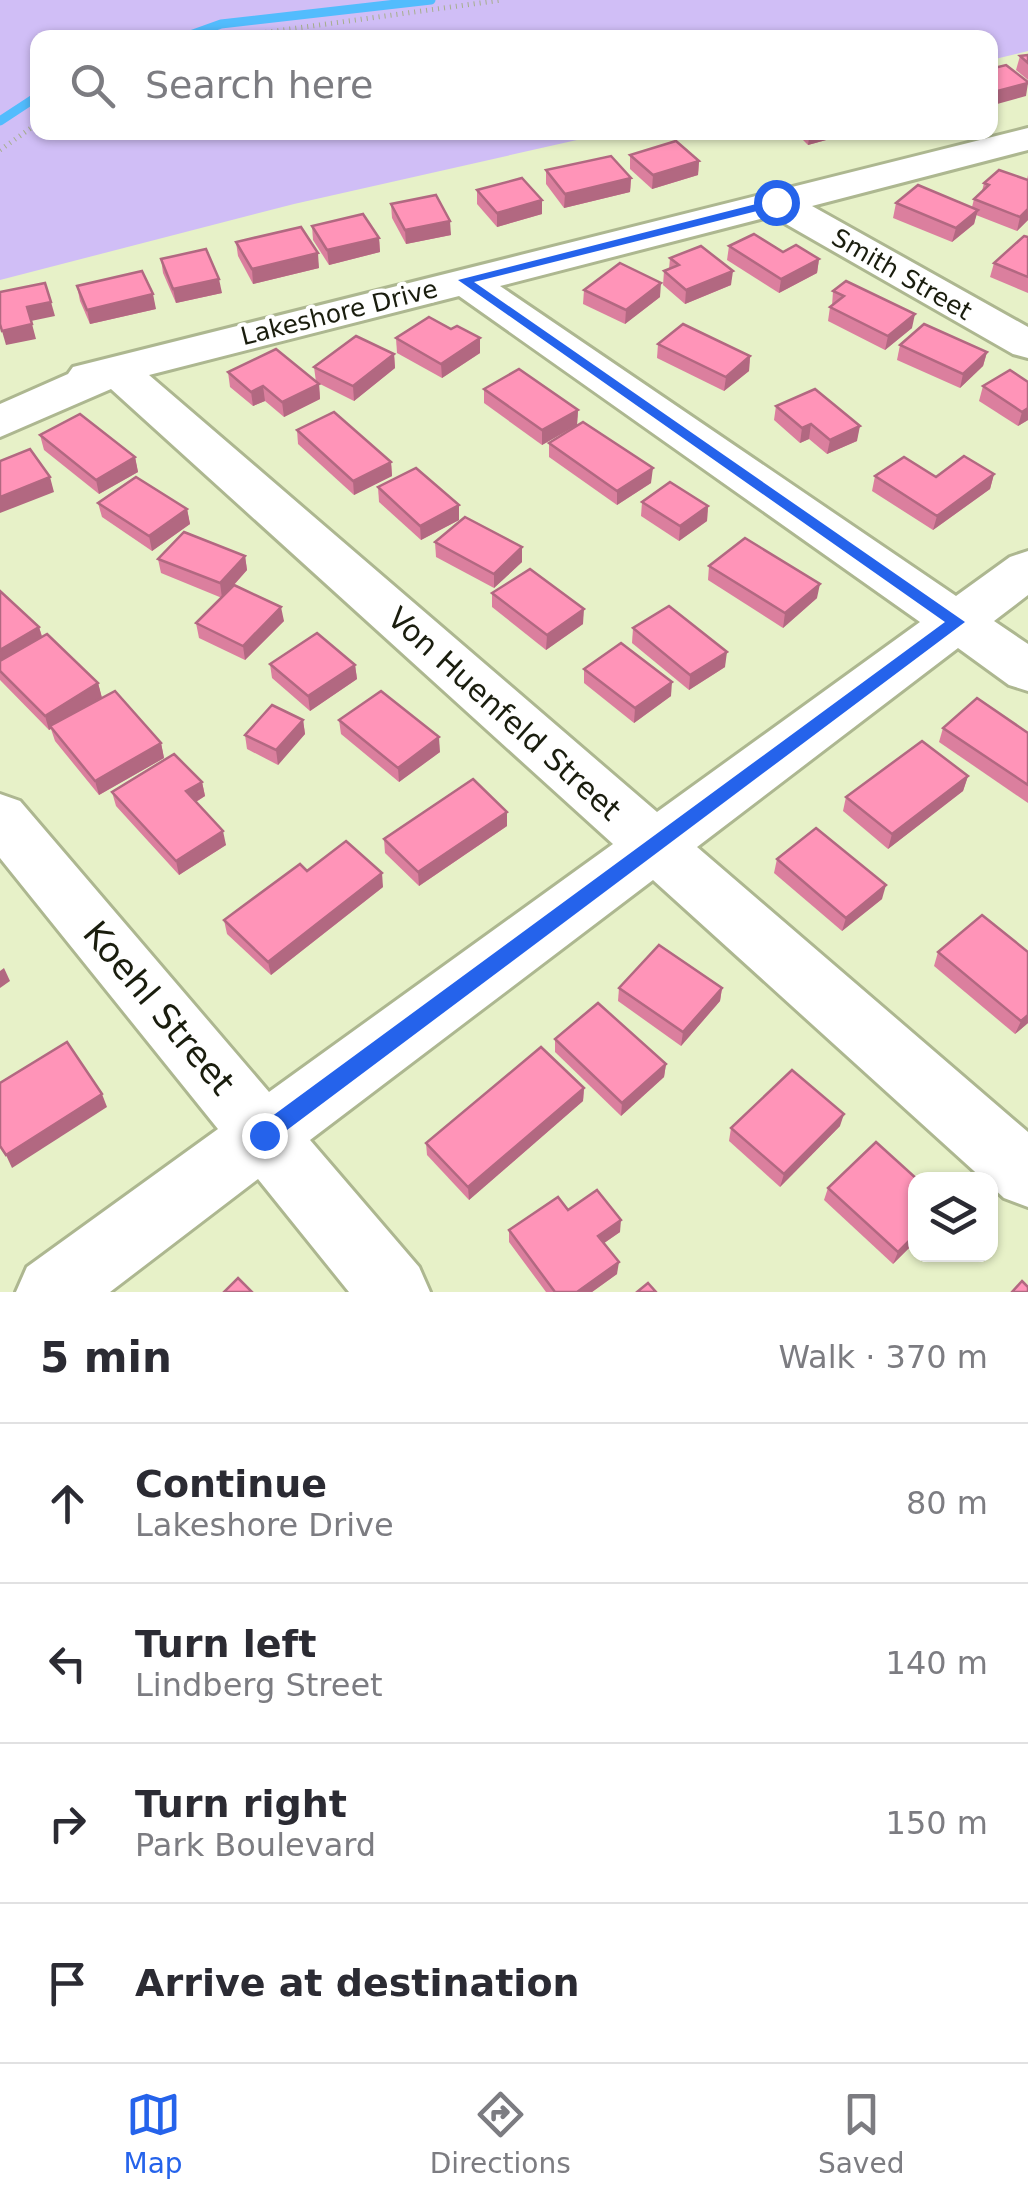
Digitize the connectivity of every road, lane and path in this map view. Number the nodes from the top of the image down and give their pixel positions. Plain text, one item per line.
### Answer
1 (502, 0) edge
2 (283, 30) edge
3 (30, 129) edge
4 (1028, 139) edge
5 (0, 150) edge
6 (776, 202) junction
7 (464, 280) junction
8 (1028, 345) edge
9 (116, 370) junction
10 (0, 398) edge
11 (0, 422) edge
12 (1028, 569) edge
13 (957, 622) junction
14 (1028, 670) edge
15 (0, 817) edge
16 (654, 846) junction
17 (264, 1135) junction
18 (1028, 1175) edge
19 (52, 1292) edge
20 (394, 1292) edge

1 - 2 path
3 - 5 path
4 - 6 street, Lakeshore Drive
6 - 7 street, Lakeshore Drive
6 - 8 street, Smith Street
7 - 9 street, Lakeshore Drive
7 - 13 street
9 - 10 street, Lakeshore Drive
9 - 11 street
9 - 16 street, Von Huenfeld Street
12 - 13 street
13 - 14 street
13 - 16 street
15 - 17 street, Koehl Street
16 - 17 street
16 - 18 street, Von Huenfeld Street
17 - 19 street
17 - 20 street, Koehl Street

